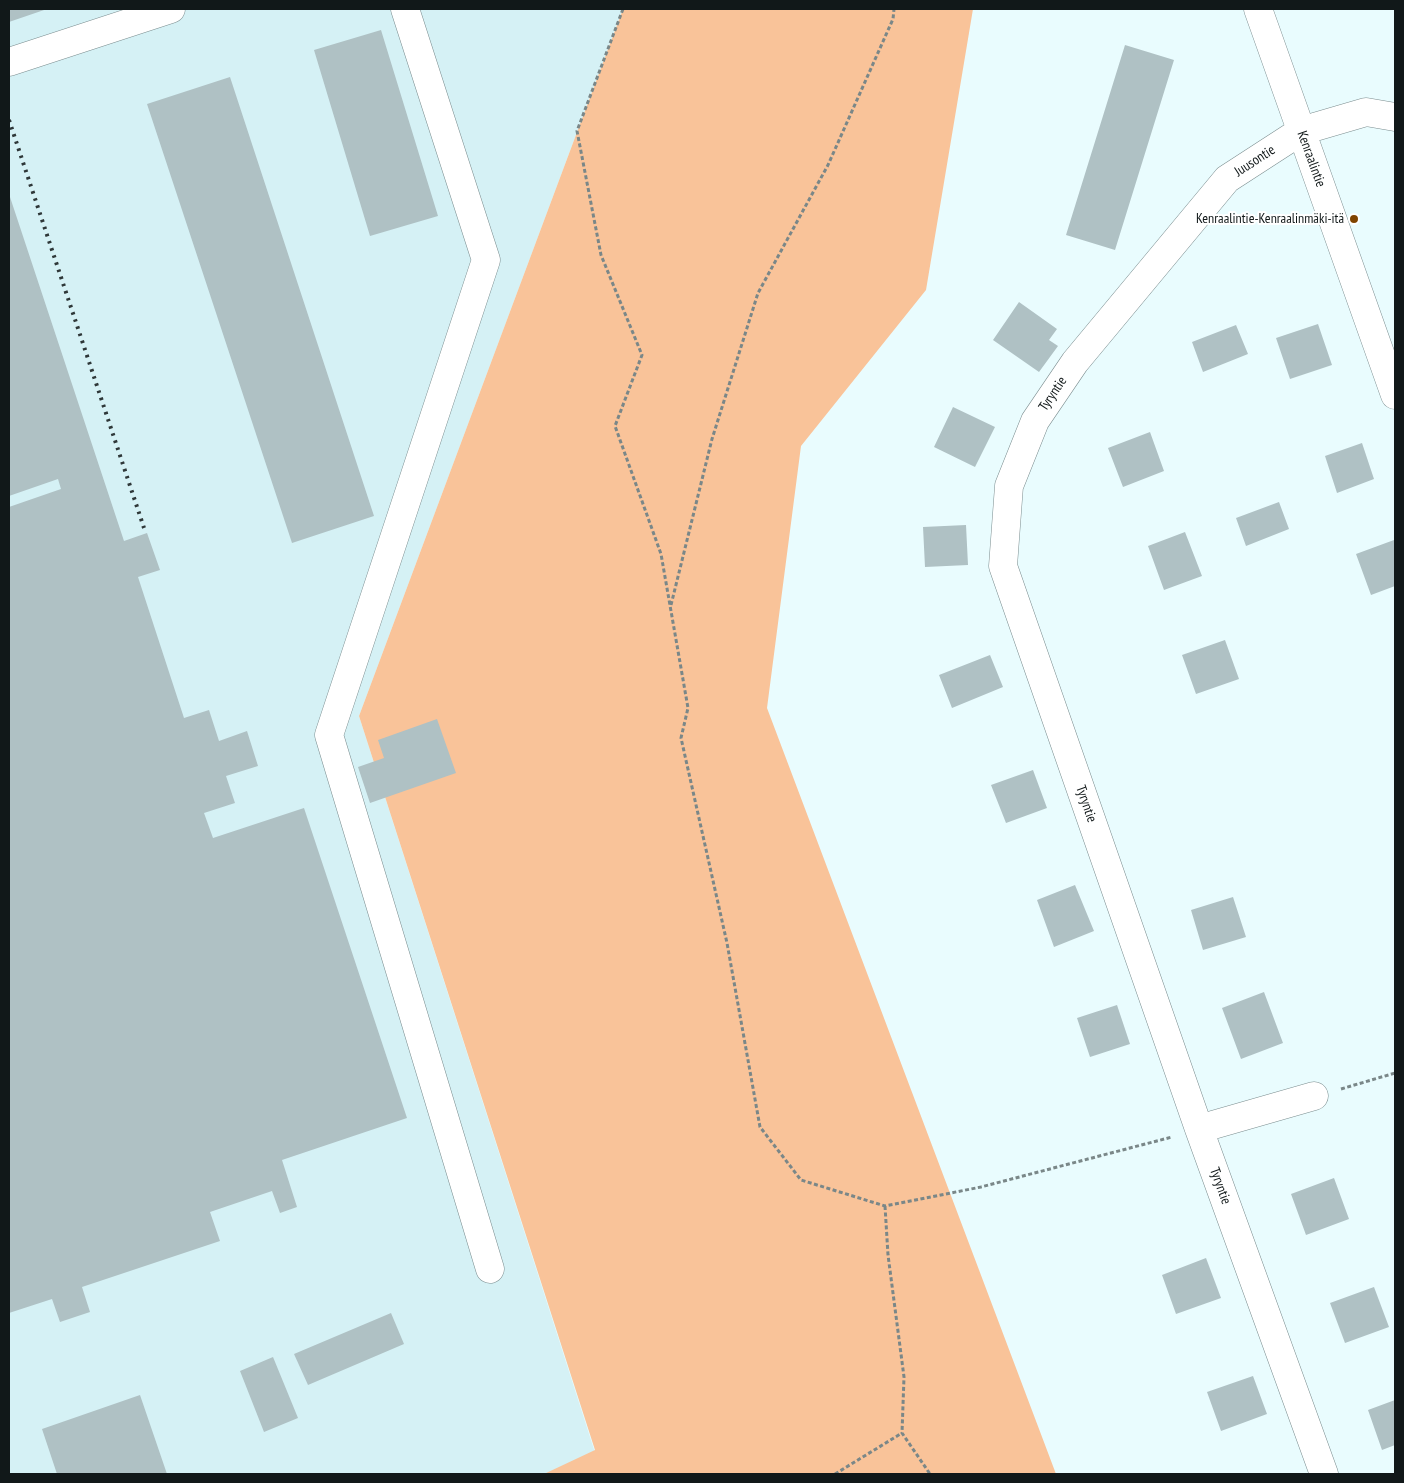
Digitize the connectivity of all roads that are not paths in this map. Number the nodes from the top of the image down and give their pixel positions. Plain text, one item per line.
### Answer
1 (172, 9) edge
2 (405, 9) edge
3 (1258, 9) edge
4 (9, 62) edge
5 (1395, 117) edge
6 (1301, 131) junction
7 (1227, 179) joint
8 (1395, 395) edge
9 (1314, 1096) road end
10 (1200, 1129) junction
11 (490, 1269) dead end
12 (1324, 1474) edge

1 - 4 street
2 - 11 street
3 - 6 street, Kenraalintie
5 - 6 street, Juusontie
6 - 7 street, Juusontie
6 - 8 street, Kenraalintie
7 - 10 street, Tyryntie
9 - 10 street
10 - 12 street, Tyryntie

